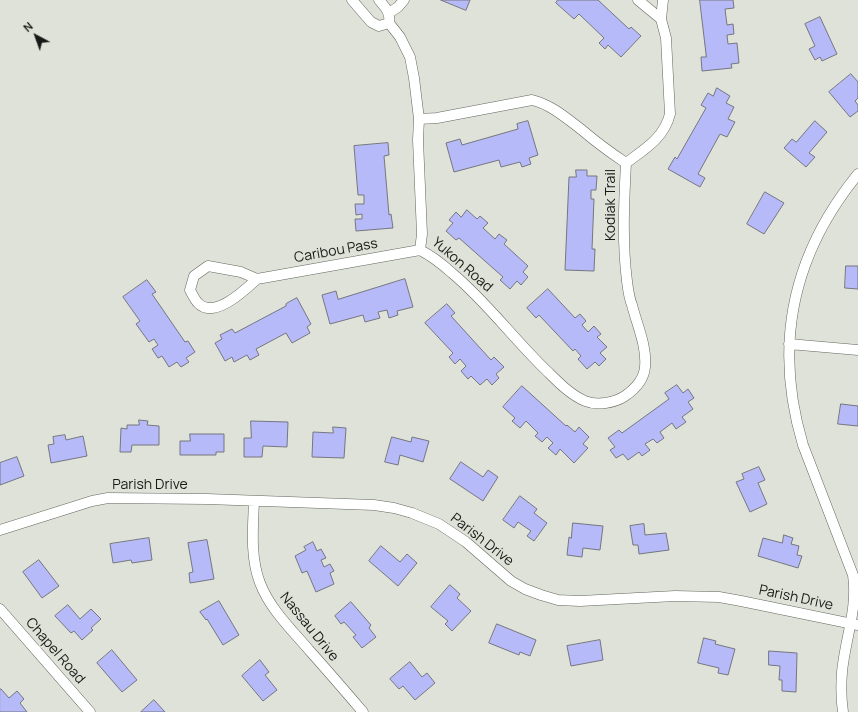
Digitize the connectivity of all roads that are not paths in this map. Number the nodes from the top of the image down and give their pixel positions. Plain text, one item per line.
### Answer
1 (352, 0) edge
2 (379, 0) edge
3 (404, 0) edge
4 (638, 0) edge
5 (663, 0) edge
6 (389, 18) junction
7 (661, 19) junction
8 (419, 119) junction
9 (626, 163) junction
10 (858, 174) edge
11 (420, 250) junction
12 (258, 279) junction
13 (789, 344) junction
14 (858, 350) edge
15 (627, 394) joint
16 (254, 501) junction
17 (0, 530) edge
18 (0, 609) edge
19 (854, 624) edge
20 (90, 712) edge
21 (363, 712) edge
22 (843, 712) edge

1 - 6 street
2 - 6 street, Yukon Road
3 - 6 street
4 - 7 street
5 - 7 street
6 - 8 street, Yukon Road
7 - 9 street
8 - 9 street, Kodiak Trail
8 - 11 street, Yukon Road
9 - 15 street, Kodiak Trail
10 - 13 street
11 - 12 street, Caribou Pass
11 - 15 street, Yukon Road
12 - 12 street
13 - 14 street
13 - 19 street
16 - 17 street, Parish Drive
16 - 19 street, Parish Drive
16 - 21 street, Nassau Drive
18 - 20 street, Chapel Road
19 - 22 street

